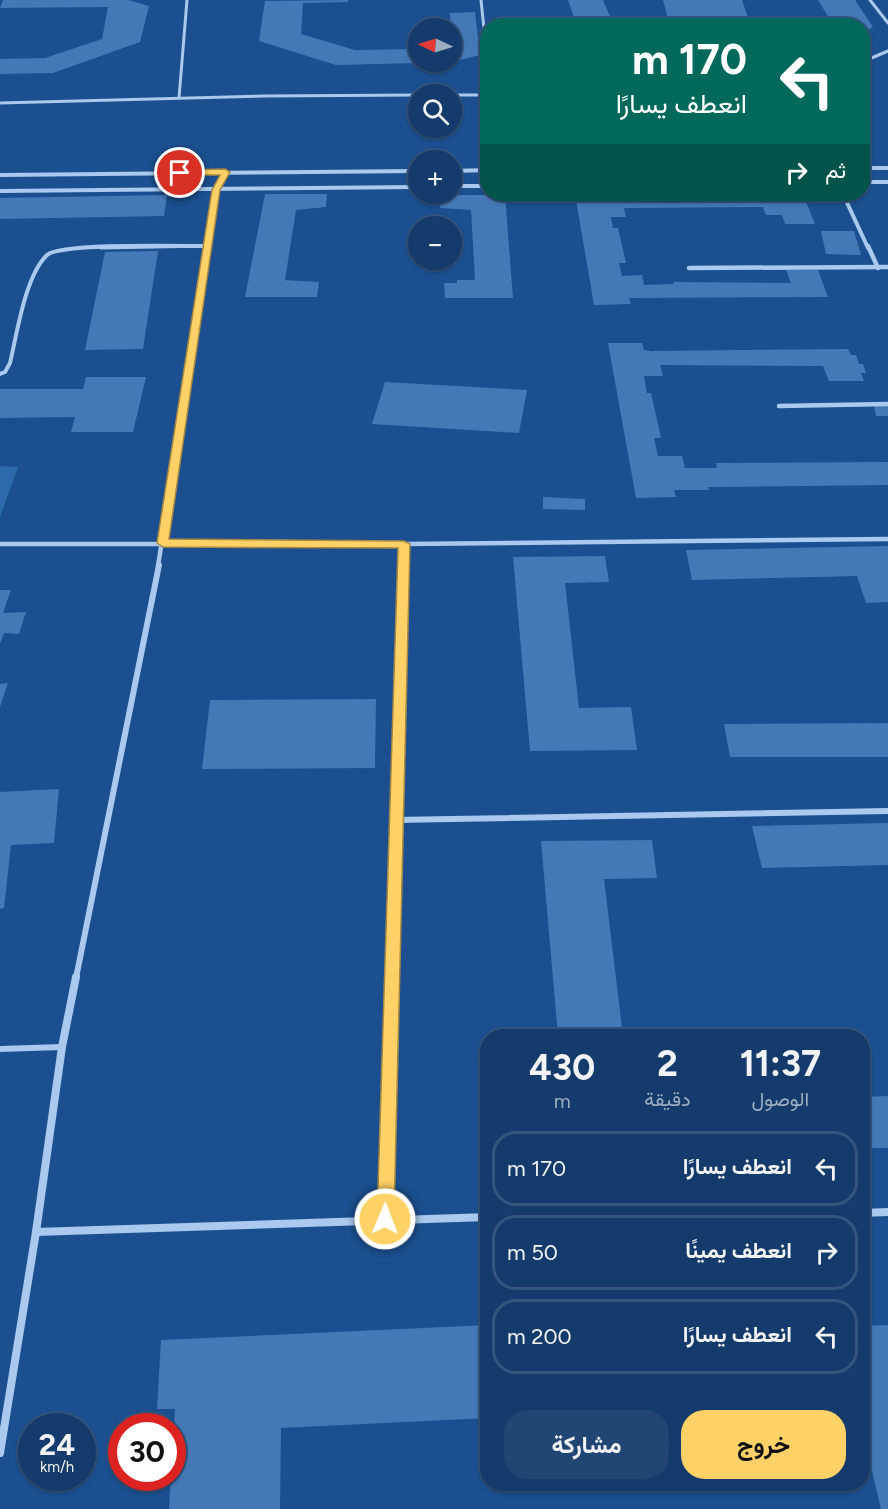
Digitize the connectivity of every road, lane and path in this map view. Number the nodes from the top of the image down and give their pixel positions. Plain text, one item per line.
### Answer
1 (187, 0) edge
2 (481, 0) edge
3 (870, 0) edge
4 (483, 18) edge
5 (888, 23) edge
6 (888, 51) edge
7 (870, 59) edge
8 (408, 95) edge
9 (462, 95) edge
10 (480, 95) edge
11 (179, 98) junction
12 (0, 103) edge
13 (870, 168) edge
14 (888, 168) edge
15 (480, 170) edge
16 (394, 171) junction
17 (408, 171) edge
18 (462, 171) edge
19 (225, 172) junction
20 (0, 175) edge
21 (870, 182) edge
22 (888, 182) edge
23 (462, 186) edge
24 (480, 186) edge
25 (394, 187) junction
26 (408, 187) edge
27 (216, 190) junction
28 (0, 191) edge
29 (846, 201) edge
30 (207, 246) junction
31 (888, 267) edge
32 (689, 268) dead end
33 (878, 268) junction
34 (0, 374) edge
35 (888, 404) edge
36 (779, 406) dead end
37 (888, 539) edge
38 (163, 543) junction
39 (0, 544) edge
40 (404, 544) junction
41 (888, 811) edge
42 (396, 820) junction
43 (63, 1047) junction
44 (0, 1049) edge
45 (888, 1212) edge
46 (870, 1213) edge
47 (480, 1217) edge
48 (385, 1219) junction
49 (36, 1232) junction
50 (0, 1453) edge

1 - 11 lane
2 - 4 lane
3 - 5 lane
6 - 7 lane
8 - 11 lane
9 - 10 lane
11 - 12 lane
13 - 14 street
15 - 18 street
16 - 17 street
16 - 19 street
16 - 25 street
19 - 20 street
19 - 27 street
21 - 22 street
23 - 24 street
25 - 26 street
25 - 27 street
27 - 28 street
27 - 30 street
29 - 33 street
30 - 34 lane
30 - 38 street
31 - 33 street
32 - 33 street
35 - 36 street
37 - 40 street
38 - 39 street
38 - 40 street
38 - 43 street
40 - 42 street
41 - 42 street
42 - 48 street
43 - 44 lane
43 - 49 street
45 - 46 street
47 - 48 street
48 - 49 street
49 - 50 street

